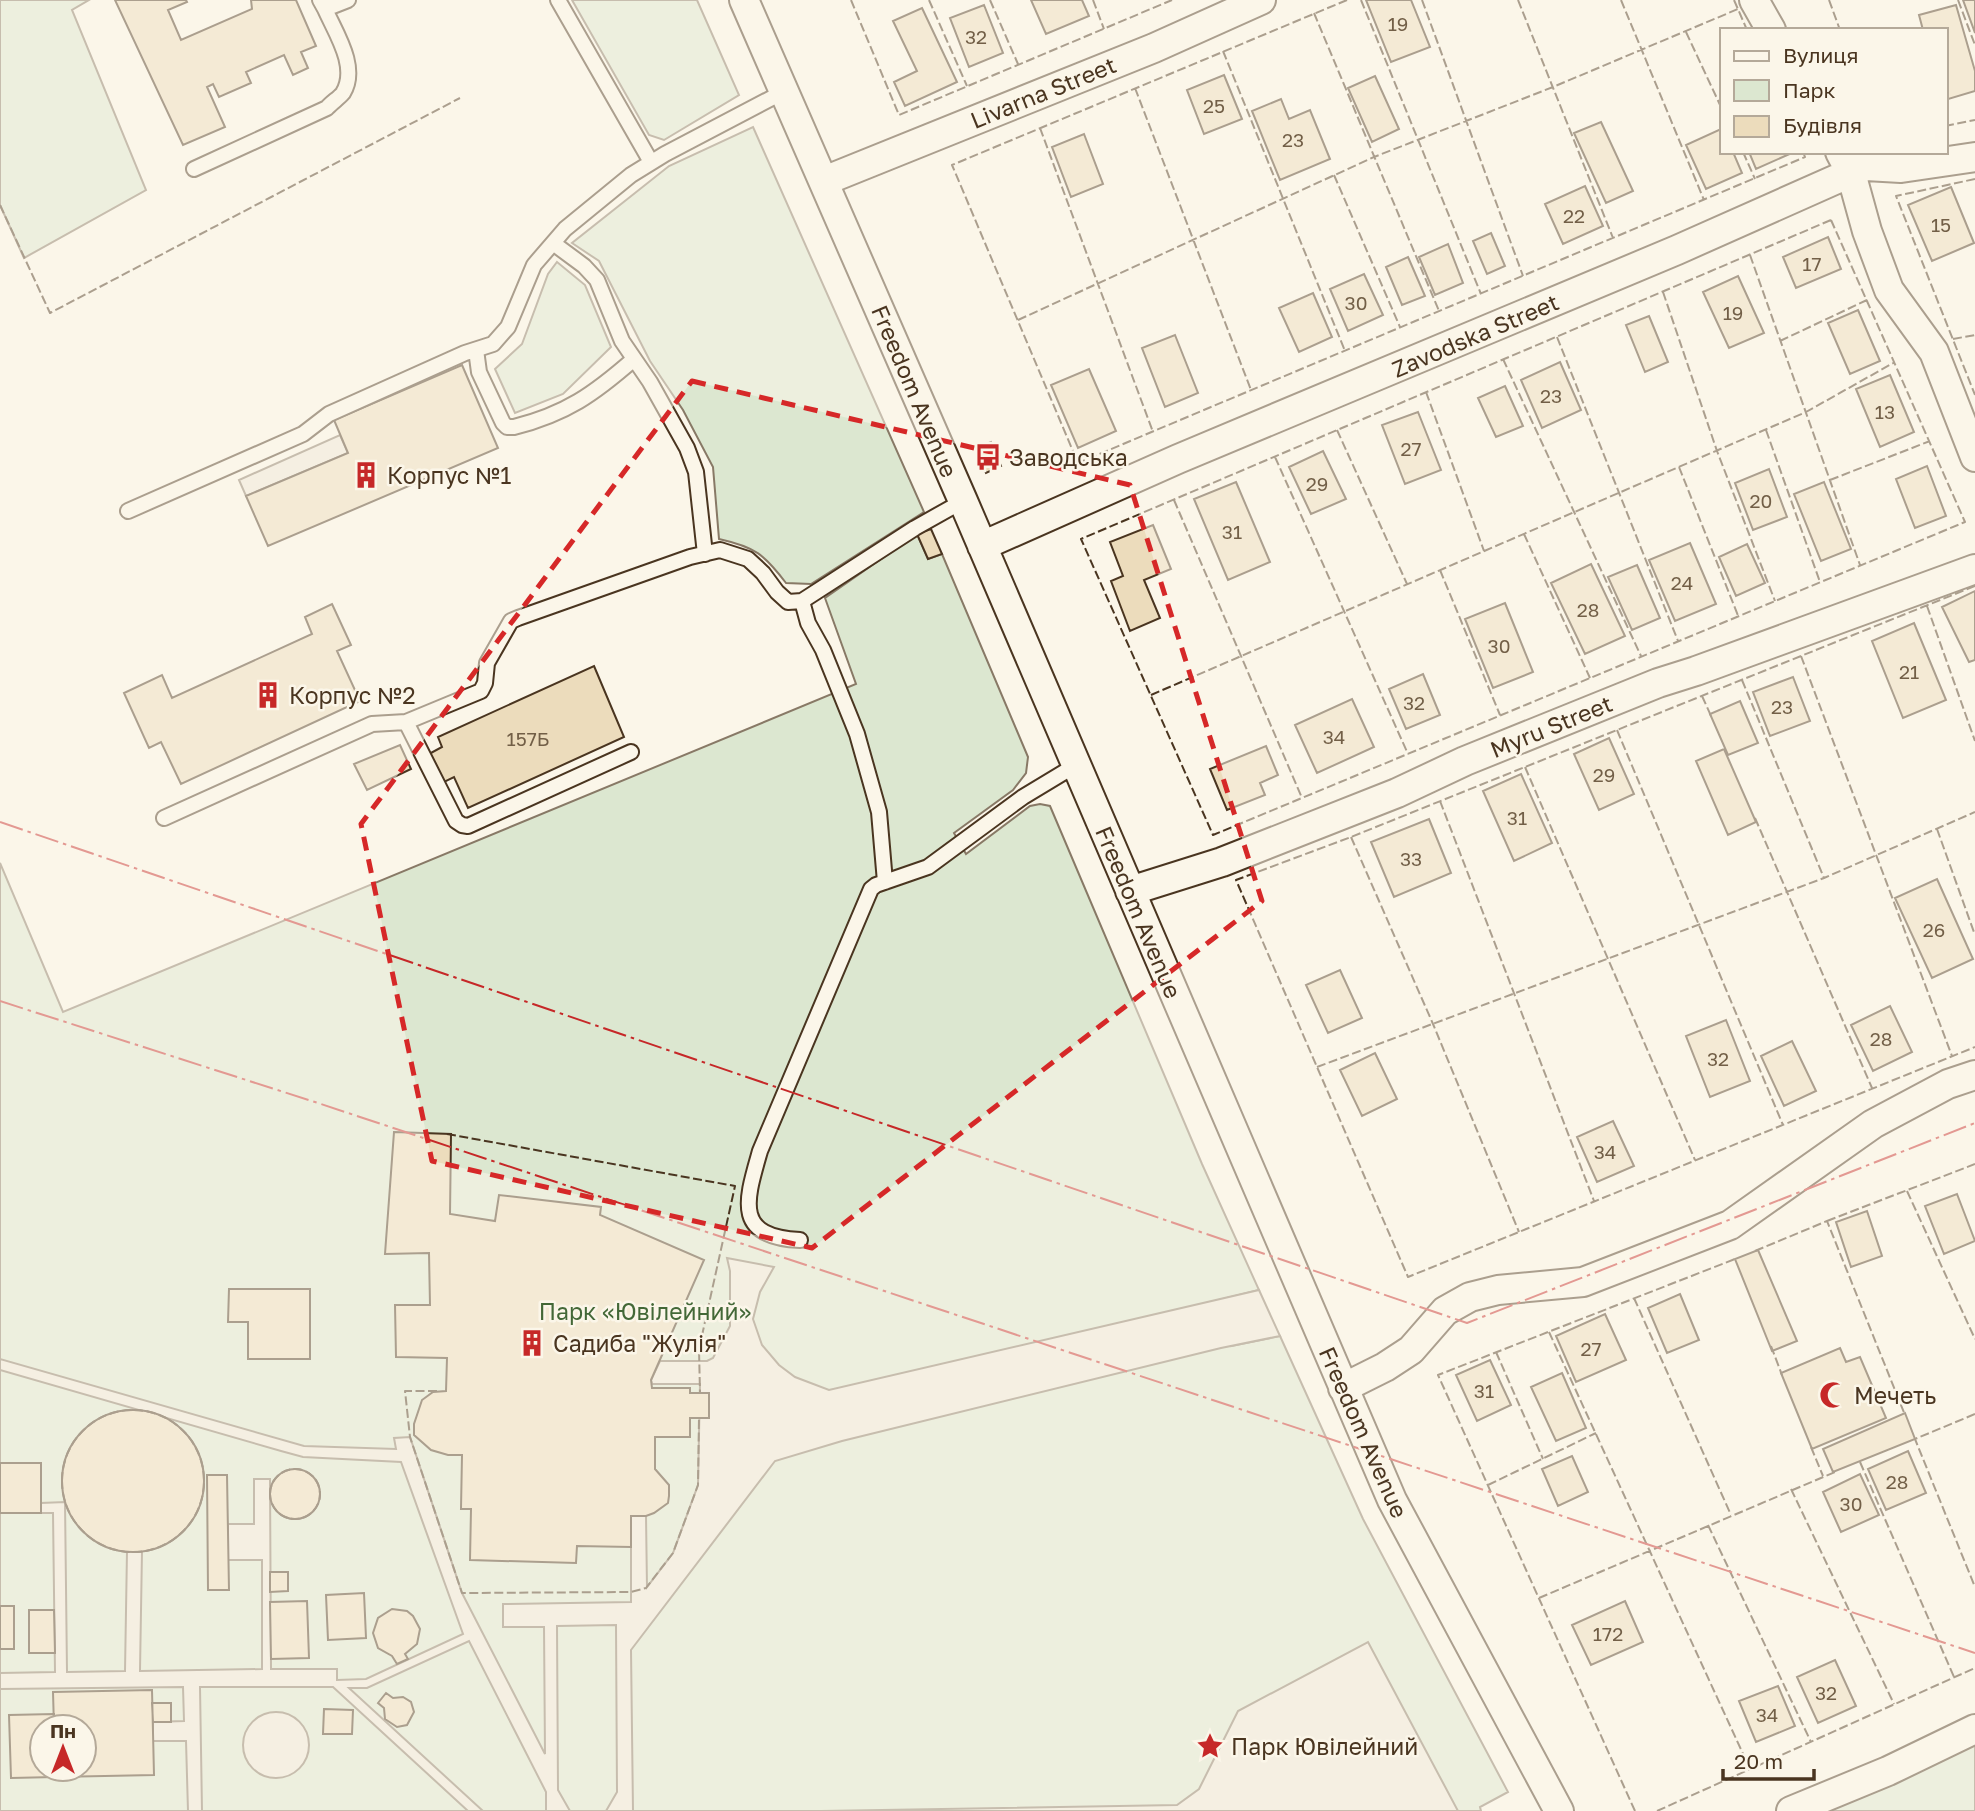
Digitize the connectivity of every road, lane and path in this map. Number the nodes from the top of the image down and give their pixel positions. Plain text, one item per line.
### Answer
1 (348, 0) edge
2 (558, 0) edge
3 (744, 0) edge
4 (1261, 0) edge
5 (1754, 0) edge
6 (322, 5) edge
7 (1770, 28) edge
8 (785, 91) junction
9 (1975, 157) edge
10 (651, 162) junction
11 (1845, 163) edge
12 (194, 169) dead end
13 (824, 181) junction
14 (553, 243) junction
15 (476, 350) junction
16 (634, 359) junction
17 (1975, 457) edge
18 (963, 501) junction
19 (128, 511) dead end
20 (982, 546) junction
21 (705, 554) junction
22 (1975, 569) edge
23 (802, 601) junction
24 (406, 722) junction
25 (631, 752) dead end
26 (1076, 765) junction
27 (164, 818) dead end
28 (885, 882) junction
29 (1130, 891) junction
30 (1975, 1075) edge
31 (800, 1240) dead end
32 (1343, 1388) junction
33 (1975, 1729) edge
34 (1559, 1811) edge
35 (1791, 1811) edge

1 - 6 lane
2 - 10 lane
3 - 8 street, Freedom Avenue
4 - 13 street, Livarna Street
5 - 7 street
6 - 12 lane
8 - 10 lane
8 - 13 street, Freedom Avenue
9 - 11 street, Zavodska Street
10 - 14 lane
11 - 17 street
11 - 20 street, Zavodska Street
13 - 18 street, Freedom Avenue
14 - 15 lane
14 - 16 lane
15 - 16 lane
15 - 19 lane
16 - 21 lane
18 - 20 street, Freedom Avenue
18 - 23 lane
20 - 26 street, Freedom Avenue
21 - 23 lane
21 - 24 lane
22 - 29 street, Myru Street
23 - 28 lane
24 - 25 lane
24 - 27 lane
26 - 28 lane
26 - 29 street, Freedom Avenue
28 - 31 lane
29 - 32 street, Freedom Avenue
30 - 32 street
32 - 34 street, Freedom Avenue
33 - 35 street

